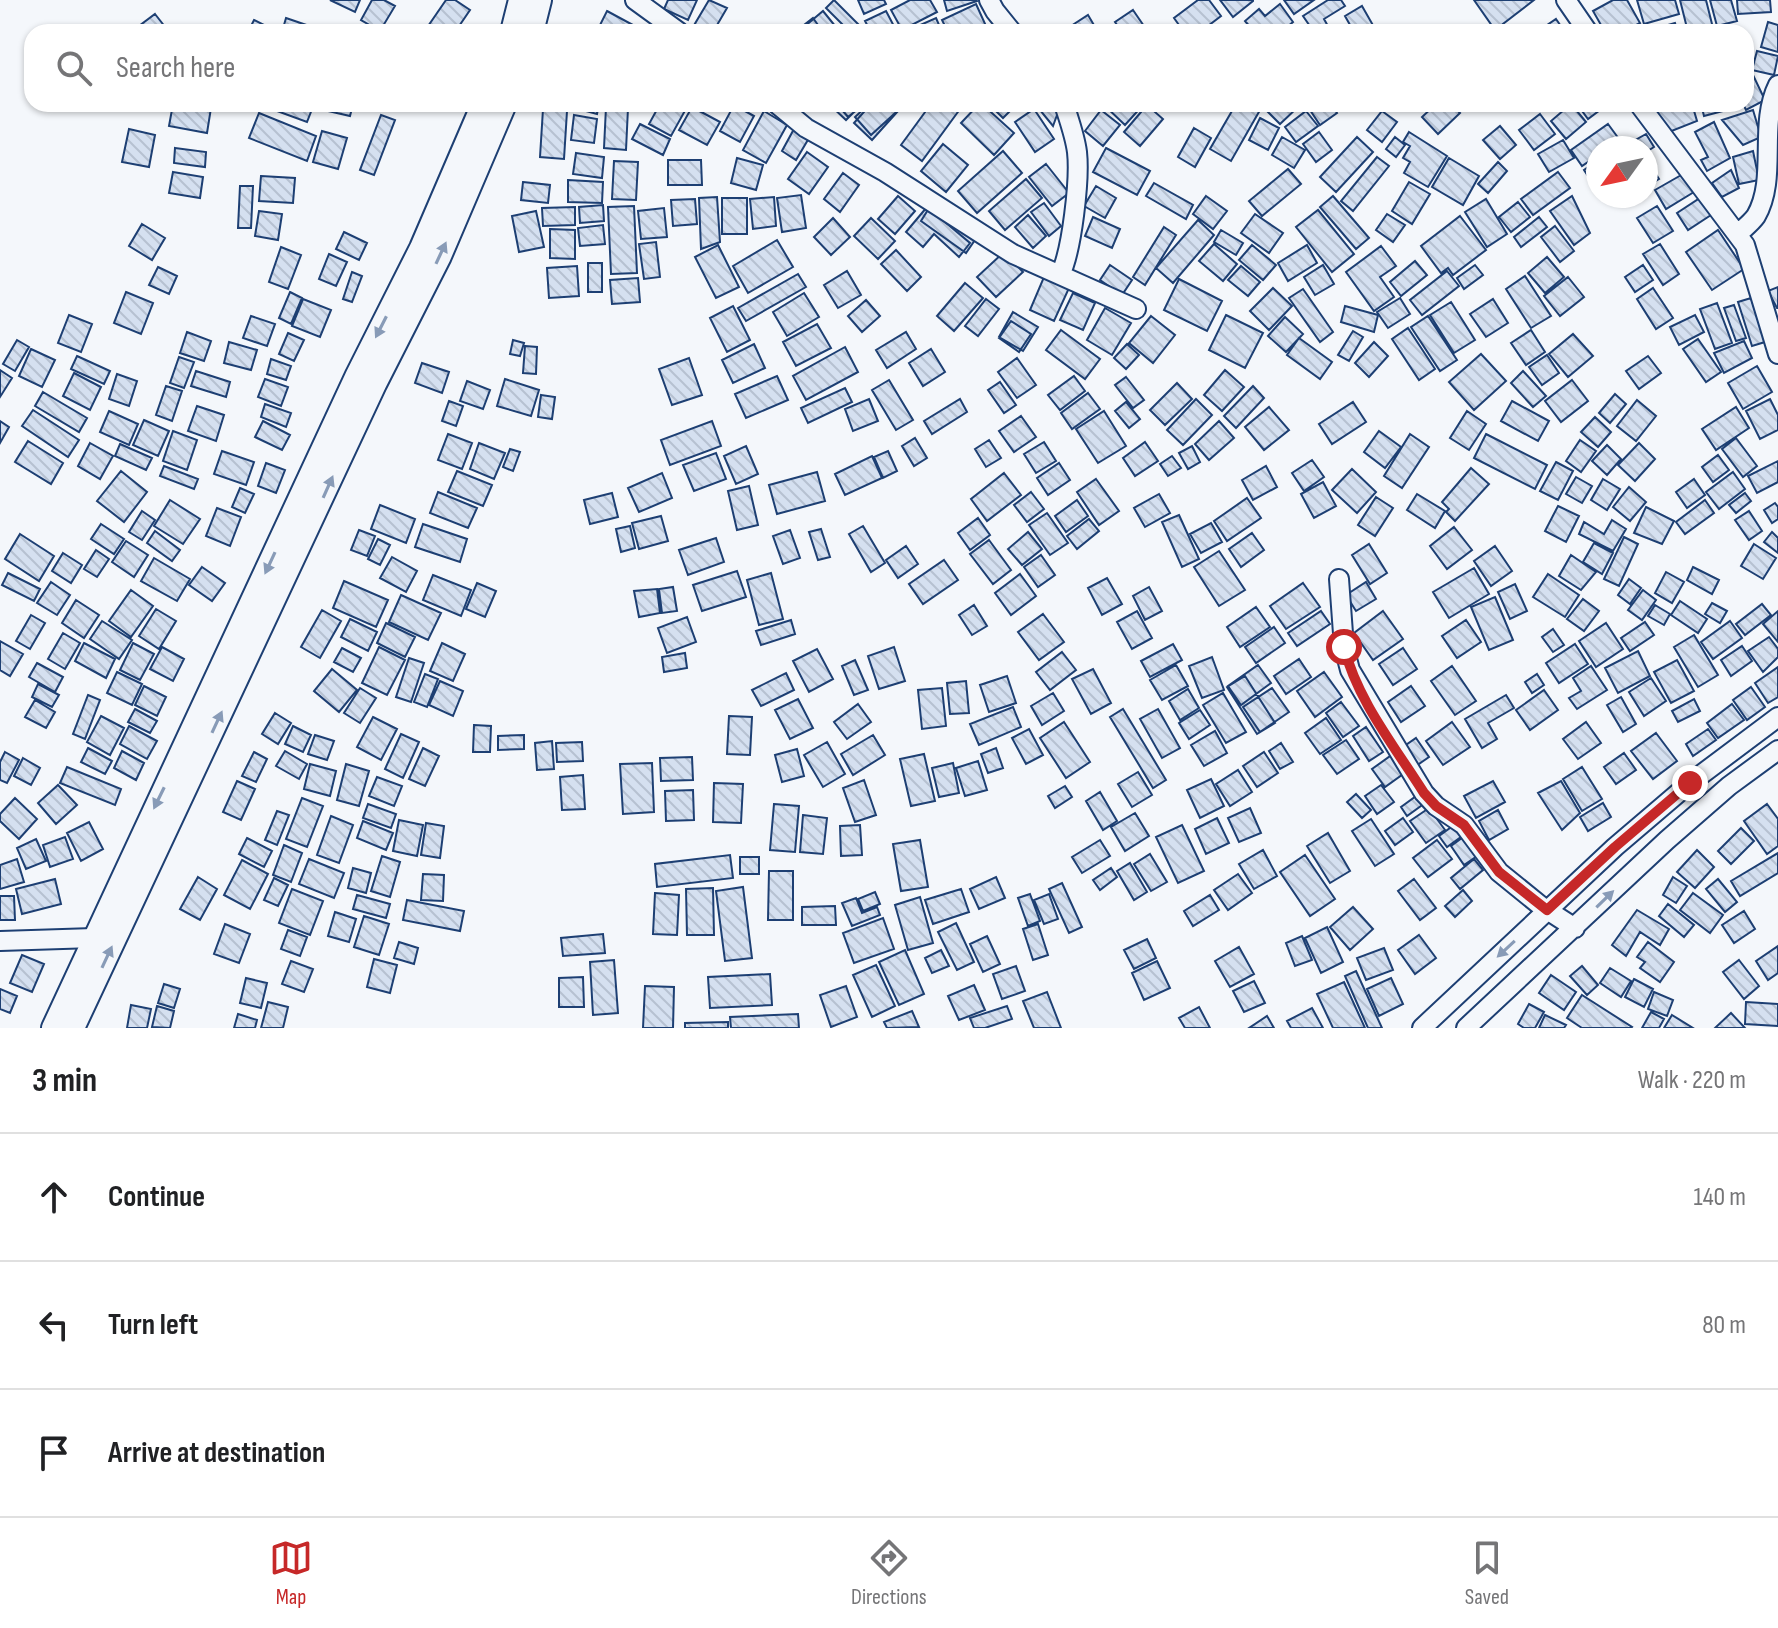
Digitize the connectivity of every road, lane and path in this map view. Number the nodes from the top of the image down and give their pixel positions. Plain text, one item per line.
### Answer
1 (520, 0) edge
2 (540, 0) edge
3 (635, 0) edge
4 (989, 0) edge
5 (1566, 0) edge
6 (514, 24) edge
7 (534, 24) edge
8 (668, 24) edge
9 (1006, 24) edge
10 (1582, 24) edge
11 (1778, 85) edge
12 (480, 112) edge
13 (502, 112) edge
14 (787, 112) edge
15 (1066, 112) edge
16 (1645, 112) edge
17 (1738, 234) junction
18 (1060, 275) junction
19 (1136, 309) dead end
20 (1778, 354) edge
21 (1339, 579) dead end
22 (1778, 717) edge
23 (1778, 750) edge
24 (1547, 910) junction
25 (1575, 928) junction
26 (94, 938) junction
27 (0, 941) edge
28 (53, 1028) edge
29 (73, 1028) edge
30 (1422, 1028) edge
31 (1466, 1028) edge

1 - 6 main road
2 - 7 main road
3 - 8 street
4 - 9 street
5 - 10 street
11 - 17 street
12 -> 26 main road
29 -> 13 main road
14 - 18 street
15 - 18 street
16 - 17 street
17 - 20 street
18 - 19 street
21 - 24 street
22 - 24 street
25 -> 23 street
24 - 25 street
24 -> 30 street
25 - 31 street
26 - 27 street
26 - 28 main road

